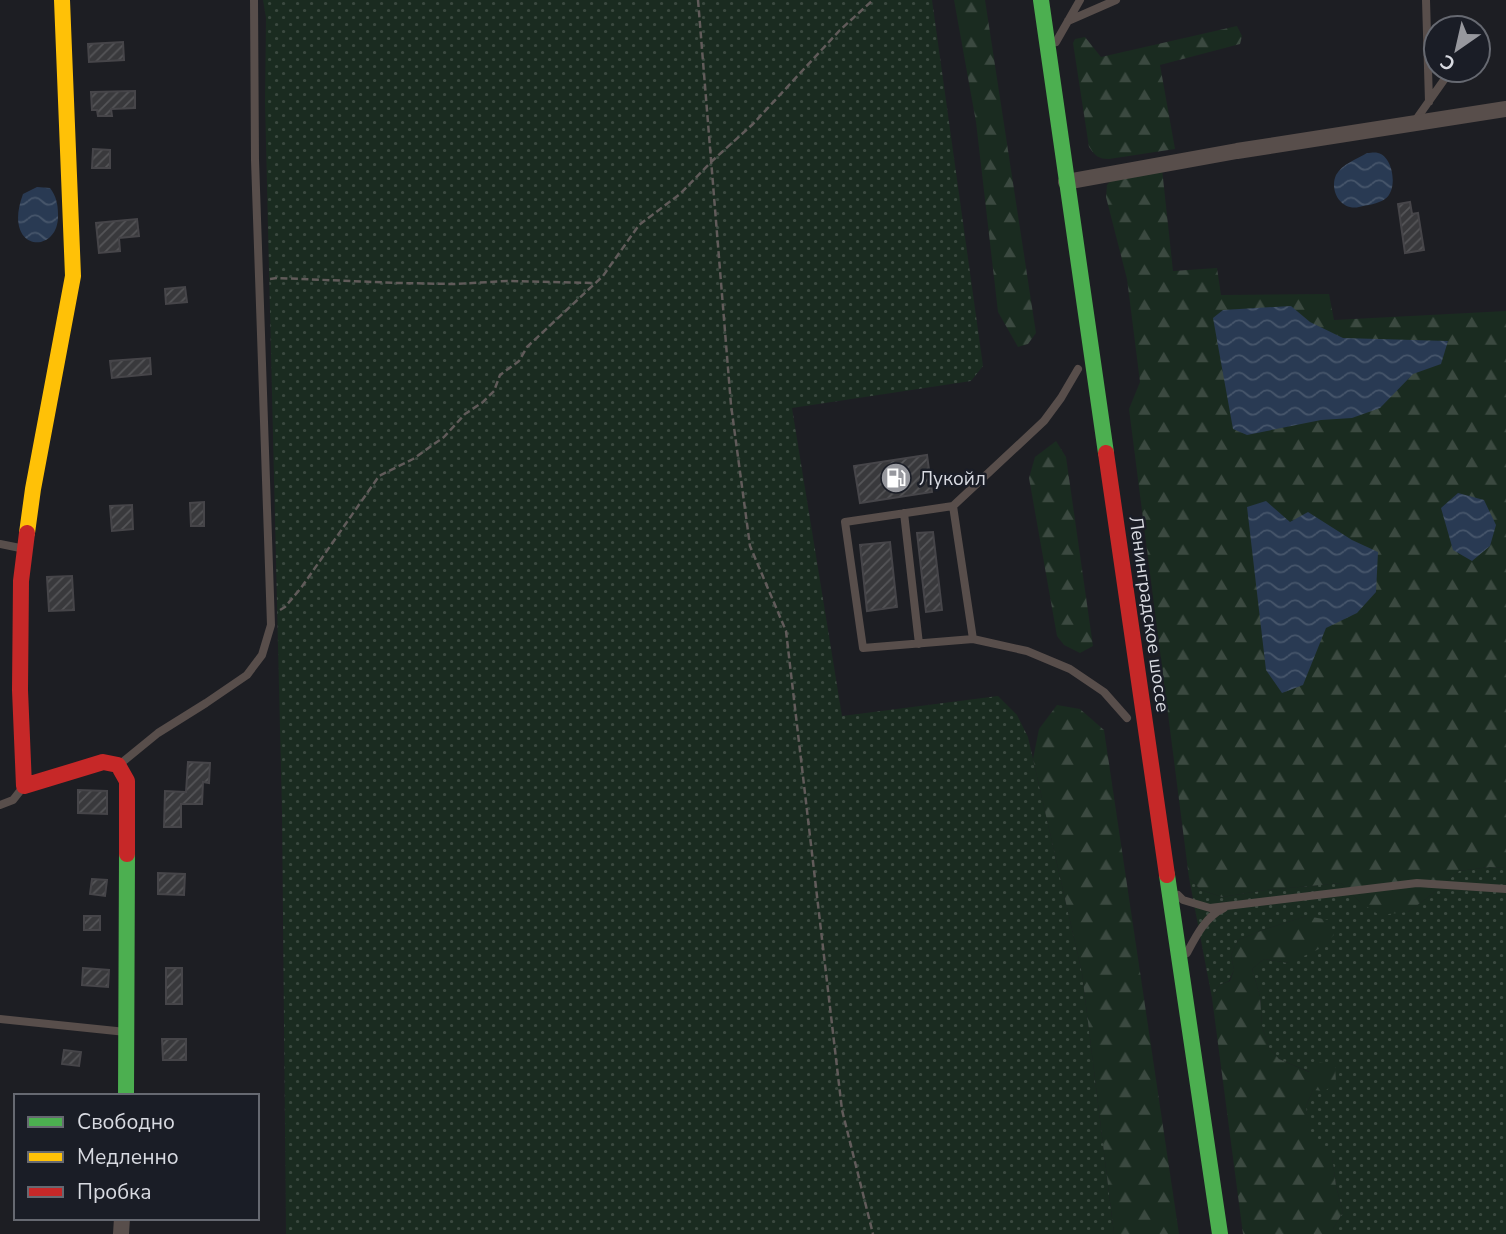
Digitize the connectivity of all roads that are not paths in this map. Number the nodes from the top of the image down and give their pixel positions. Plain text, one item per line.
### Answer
1 (62, 0) edge
2 (254, 0) edge
3 (1025, 0) edge
4 (1041, 0) edge
5 (1080, 0) edge
6 (1116, 0) edge
7 (1426, 0) edge
8 (1067, 22) junction
9 (1049, 53) junction
10 (1037, 80) dead end
11 (1441, 84) edge
12 (1429, 102) junction
13 (1506, 110) edge
14 (1413, 124) junction
15 (1056, 183) junction
16 (1077, 362) joint
17 (1082, 396) dead end
18 (953, 506) junction
19 (904, 513) junction
20 (0, 544) edge
21 (25, 549) junction
22 (972, 639) junction
23 (919, 644) junction
24 (1124, 691) dead end
25 (1128, 725) joint
26 (118, 765) junction
27 (24, 786) junction
28 (0, 805) edge
29 (1170, 888) junction
30 (1506, 889) edge
31 (1230, 905) junction
32 (1181, 965) junction
33 (0, 1019) edge
34 (1173, 1021) dead end
35 (127, 1032) junction
36 (1181, 1076) dead end
37 (125, 1094) edge
38 (1220, 1234) edge

1 - 21 main road
2 - 26 lane
3 - 10 main road
4 - 9 main road, Ленинградское шоссе
5 - 8 lane
6 - 8 lane
7 - 12 lane
8 - 9 lane
9 - 15 main road, Ленинградское шоссе
11 - 12 lane
12 - 14 lane
13 - 14 street
14 - 15 street
15 - 29 main road, Ленинградское шоссе
16 - 17 main road
16 - 18 lane
18 - 19 lane
18 - 22 lane
19 - 23 lane
19 - 23 lane
20 - 21 lane
21 - 27 main road
22 - 23 lane
22 - 25 lane
24 - 25 main road, Ленинградское шоссе
26 - 27 main road
26 - 35 main road
27 - 28 lane
29 - 31 lane
29 - 32 main road, Ленинградское шоссе
30 - 31 lane
31 - 32 lane
32 - 38 main road, Ленинградское шоссе
33 - 35 lane
34 - 36 main road
35 - 37 main road

